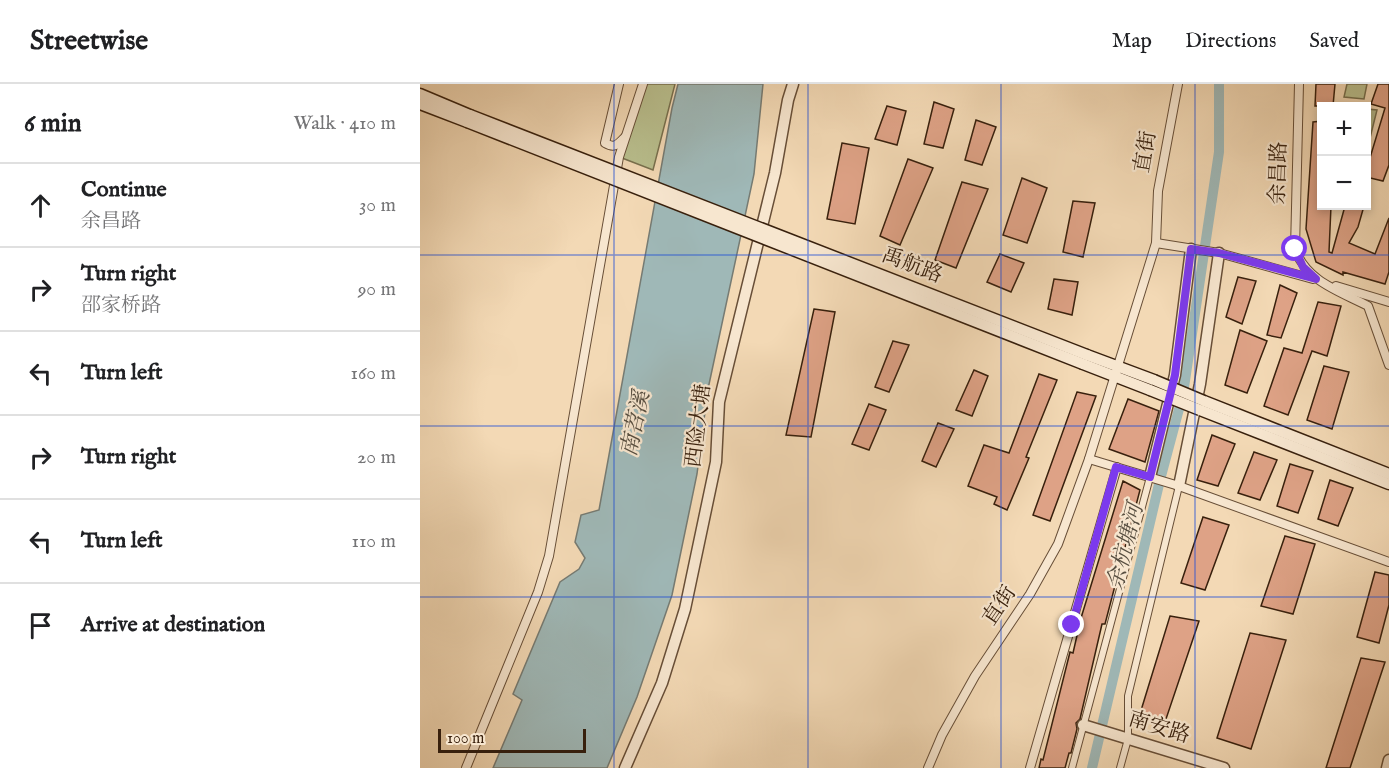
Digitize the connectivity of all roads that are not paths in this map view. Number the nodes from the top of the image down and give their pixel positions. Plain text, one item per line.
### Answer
1 (619, 84) edge
2 (643, 84) edge
3 (793, 84) edge
4 (1178, 84) edge
5 (1299, 84) edge
6 (420, 94) edge
7 (420, 104) edge
8 (468, 118) junction
9 (626, 136) junction
10 (1156, 243) junction
11 (1191, 249) junction
12 (1219, 253) junction
13 (1316, 279) junction
14 (1389, 302) edge
15 (1389, 364) edge
16 (1117, 372) junction
17 (1202, 405) junction
18 (1089, 459) junction
19 (1116, 467) junction
20 (1389, 474) edge
21 (1152, 477) junction
22 (1389, 484) edge
23 (1179, 486) junction
24 (1389, 562) edge
25 (1083, 725) junction
26 (1126, 738) junction
27 (1389, 761) edge
28 (466, 768) edge
29 (625, 768) edge
30 (928, 768) edge
31 (1030, 768) edge
32 (1072, 768) edge
33 (1120, 768) edge
34 (1224, 768) edge
35 (1387, 768) edge

1 - 9 street
2 - 9 street
3 - 29 street, 西险大塘
4 - 10 street, 直街
5 - 13 street, 余昌路
6 - 8 street, 禹航路
7 - 8 street, 禹航路
8 - 16 street, 禹航路, bridge
9 - 28 street
10 - 11 street
10 - 16 street, 直街
11 - 12 street
11 - 21 street
12 - 13 street
12 - 23 street
13 - 14 street
13 - 15 street, 余昌路
16 - 17 street, 禹航路, bridge
16 - 18 street, 直街
17 - 20 street
17 - 22 street
18 - 19 street
18 - 30 street, 直街
19 - 21 street
19 - 31 street
21 - 23 street
21 - 25 street
23 - 24 street
23 - 26 street
25 - 26 street, 南安路
25 - 32 street
26 - 33 street
26 - 34 street, 南安路
27 - 35 street

